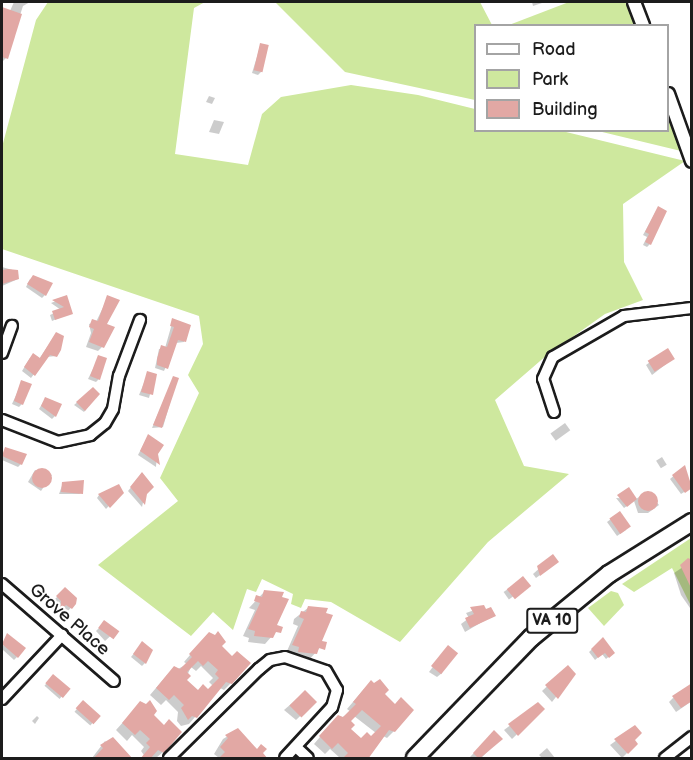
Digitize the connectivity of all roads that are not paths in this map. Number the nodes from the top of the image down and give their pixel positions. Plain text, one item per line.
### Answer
1 (634, 2) edge
2 (642, 24) edge
3 (669, 97) edge
4 (691, 159) edge
5 (692, 308) edge
6 (140, 320) dead end
7 (12, 326) dead end
8 (2, 353) edge
9 (554, 412) dead end
10 (2, 420) edge
11 (692, 522) edge
12 (2, 584) edge
13 (62, 635) junction
14 (114, 681) dead end
15 (2, 699) edge
16 (692, 737) edge
17 (290, 755) edge
18 (169, 759) edge
19 (308, 759) edge
20 (415, 759) edge
21 (665, 759) edge

1 - 2 street
3 - 4 street
5 - 9 street
6 - 10 street
7 - 8 street
11 - 20 main road, VA 10
12 - 13 street, Grove Place
13 - 14 street, Grove Place
13 - 15 street
16 - 21 street
17 - 18 street
17 - 19 street

